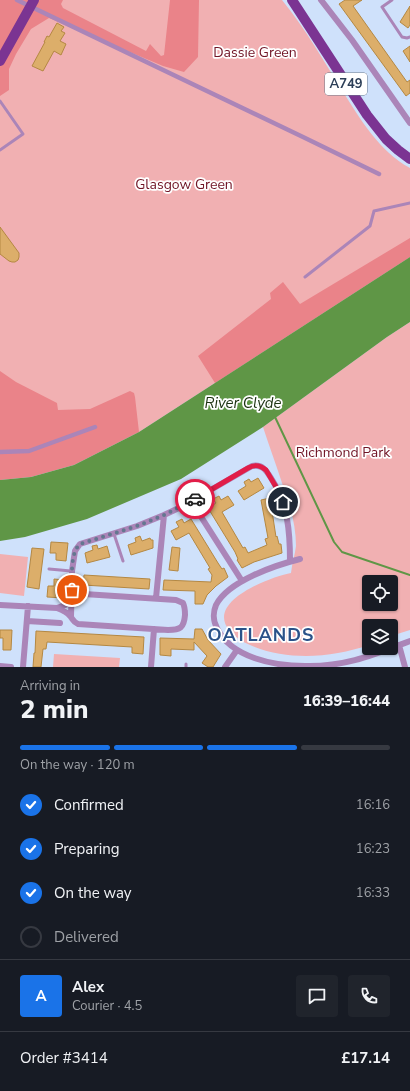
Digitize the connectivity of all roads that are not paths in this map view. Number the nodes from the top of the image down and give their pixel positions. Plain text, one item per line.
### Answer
1 (17, 0) edge
2 (292, 0) edge
3 (321, 0) edge
4 (392, 0) edge
5 (33, 3) edge
6 (410, 37) edge
7 (0, 61) edge
8 (0, 102) edge
9 (408, 115) edge
10 (410, 123) edge
11 (0, 150) edge
12 (410, 159) edge
13 (379, 174) dead end
14 (410, 203) edge
15 (305, 277) dead end
16 (95, 427) dead end
17 (0, 452) edge
18 (191, 501) junction
19 (164, 515) junction
20 (114, 534) junction
21 (300, 559) dead end
22 (123, 561) dead end
23 (290, 562) junction
24 (49, 569) dead end
25 (72, 571) junction
26 (242, 581) junction
27 (156, 598) junction
28 (72, 601) junction
29 (0, 605) edge
30 (28, 606) junction
31 (57, 608) junction
32 (71, 617) junction
33 (27, 621) junction
34 (60, 623) dead end
35 (154, 629) junction
36 (410, 641) edge
37 (399, 645) junction
38 (237, 650) junction
39 (0, 666) edge
40 (281, 666) edge
41 (11, 667) edge
42 (23, 667) edge
43 (151, 667) edge
44 (225, 667) edge
45 (405, 667) edge

1 - 5 street
2 - 12 main road, A749
3 - 9 street
4 - 6 lane
5 - 7 main road
5 - 13 street
8 - 11 lane
9 - 10 street
14 - 15 lane
16 - 17 street
18 - 19 street
18 - 23 street
18 - 26 street
19 - 20 street
19 - 27 street
20 - 22 lane
20 - 25 street
21 - 23 street
23 - 26 street
24 - 25 lane
25 - 28 street
26 - 38 street
27 - 28 street
27 - 35 street
28 - 31 street
28 - 32 street
29 - 30 street
30 - 31 street
30 - 33 street
31 - 32 street
32 - 35 street
33 - 34 street
33 - 42 street
35 - 43 street
36 - 37 street
37 - 40 street
37 - 45 street
38 - 40 street
38 - 44 street
39 - 41 street

